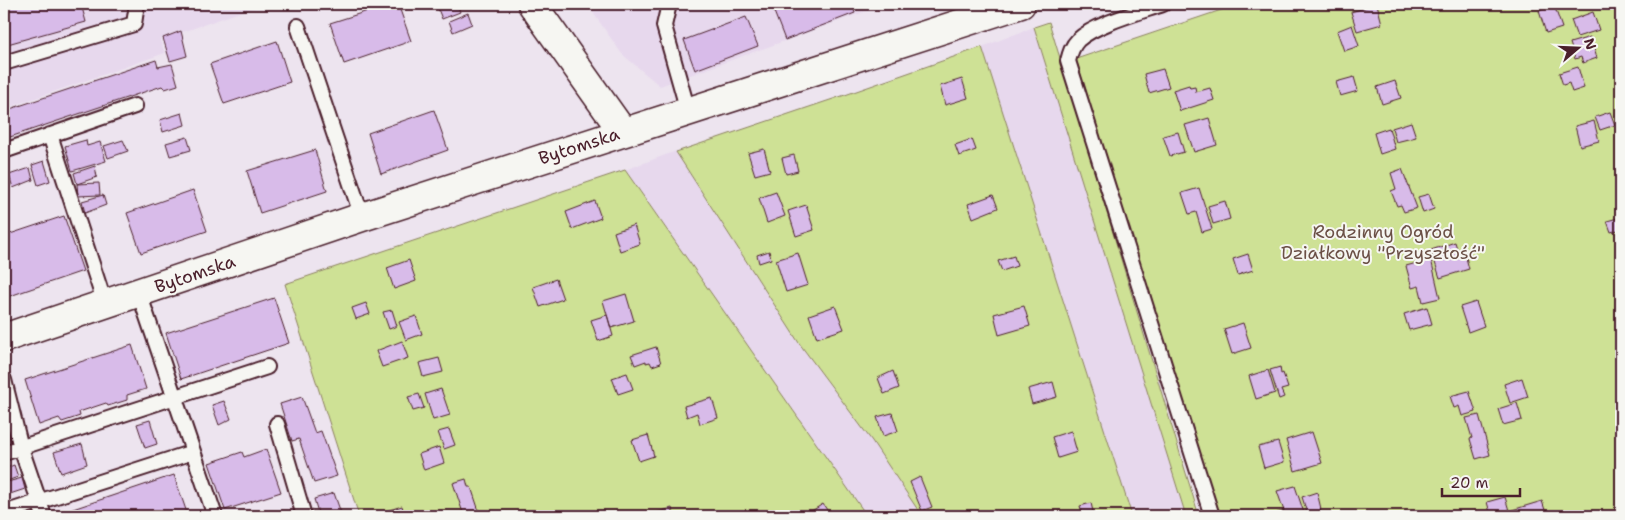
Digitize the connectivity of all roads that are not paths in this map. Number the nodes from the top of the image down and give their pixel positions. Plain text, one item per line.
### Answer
1 (137, 4) edge
2 (532, 4) edge
3 (669, 4) edge
4 (1021, 4) edge
5 (1163, 4) edge
6 (298, 26) dead end
7 (4, 63) edge
8 (135, 106) dead end
9 (688, 111) junction
10 (623, 132) junction
11 (50, 135) junction
12 (4, 151) edge
13 (362, 217) junction
14 (139, 293) junction
15 (105, 304) junction
16 (4, 338) edge
17 (267, 367) dead end
18 (4, 380) edge
19 (174, 397) junction
20 (277, 424) dead end
21 (21, 448) junction
22 (193, 452) junction
23 (4, 453) edge
24 (39, 502) junction
25 (4, 513) edge
26 (44, 516) edge
27 (216, 516) edge
28 (304, 516) edge
29 (1212, 516) edge

1 - 7 lane
2 - 10 street
3 - 9 lane
4 - 9 street, Bytomska
5 - 29 lane
6 - 13 lane
8 - 11 lane
9 - 10 street, Bytomska
10 - 13 street, Bytomska
11 - 12 lane
11 - 15 lane
13 - 14 street, Bytomska
14 - 15 street, Bytomska
14 - 19 lane, Bytomska
15 - 16 street, Bytomska
17 - 19 lane
18 - 21 lane
19 - 21 lane
19 - 22 lane, Bytomska
20 - 28 lane
21 - 23 lane
21 - 24 lane
22 - 24 lane
22 - 27 lane, Bytomska
24 - 25 lane
24 - 26 lane

